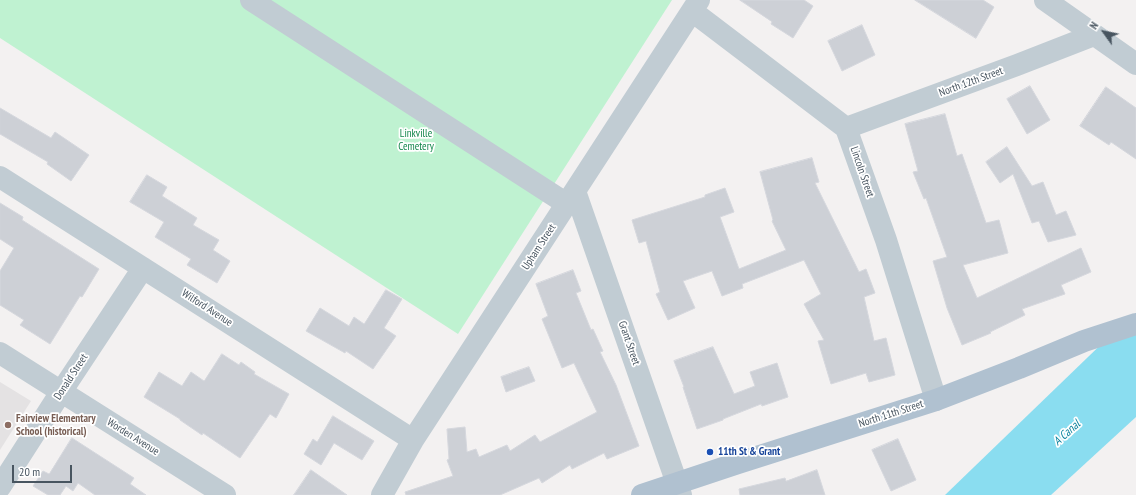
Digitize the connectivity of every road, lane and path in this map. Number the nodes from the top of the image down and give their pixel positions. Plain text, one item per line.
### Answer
1 (251, 0) edge
2 (1045, 0) edge
3 (696, 5) edge
4 (1094, 34) junction
5 (1136, 64) edge
6 (846, 128) junction
7 (0, 178) edge
8 (571, 197) junction
9 (143, 268) junction
10 (1136, 324) edge
11 (0, 353) edge
12 (61, 392) junction
13 (936, 400) junction
14 (413, 440) junction
15 (0, 487) edge
16 (679, 489) edge
17 (225, 495) edge
18 (382, 495) edge
19 (642, 495) edge

1 - 8 street
2 - 4 street
3 - 6 street
3 - 8 street, Upham Street
4 - 5 street
4 - 6 street, North 12th Street
6 - 13 street, Lincoln Street
7 - 9 street, Wilford Avenue
8 - 14 street, Upham Street
8 - 16 street, Grant Street
9 - 12 street, Donald Street
9 - 14 street, Wilford Avenue
10 - 13 main road, North 11th Street
11 - 12 street, Worden Avenue
12 - 15 street, Donald Street
12 - 17 street, Worden Avenue
13 - 16 main road, North 11th Street
14 - 18 street, Upham Street
16 - 19 main road, North 11th Street

